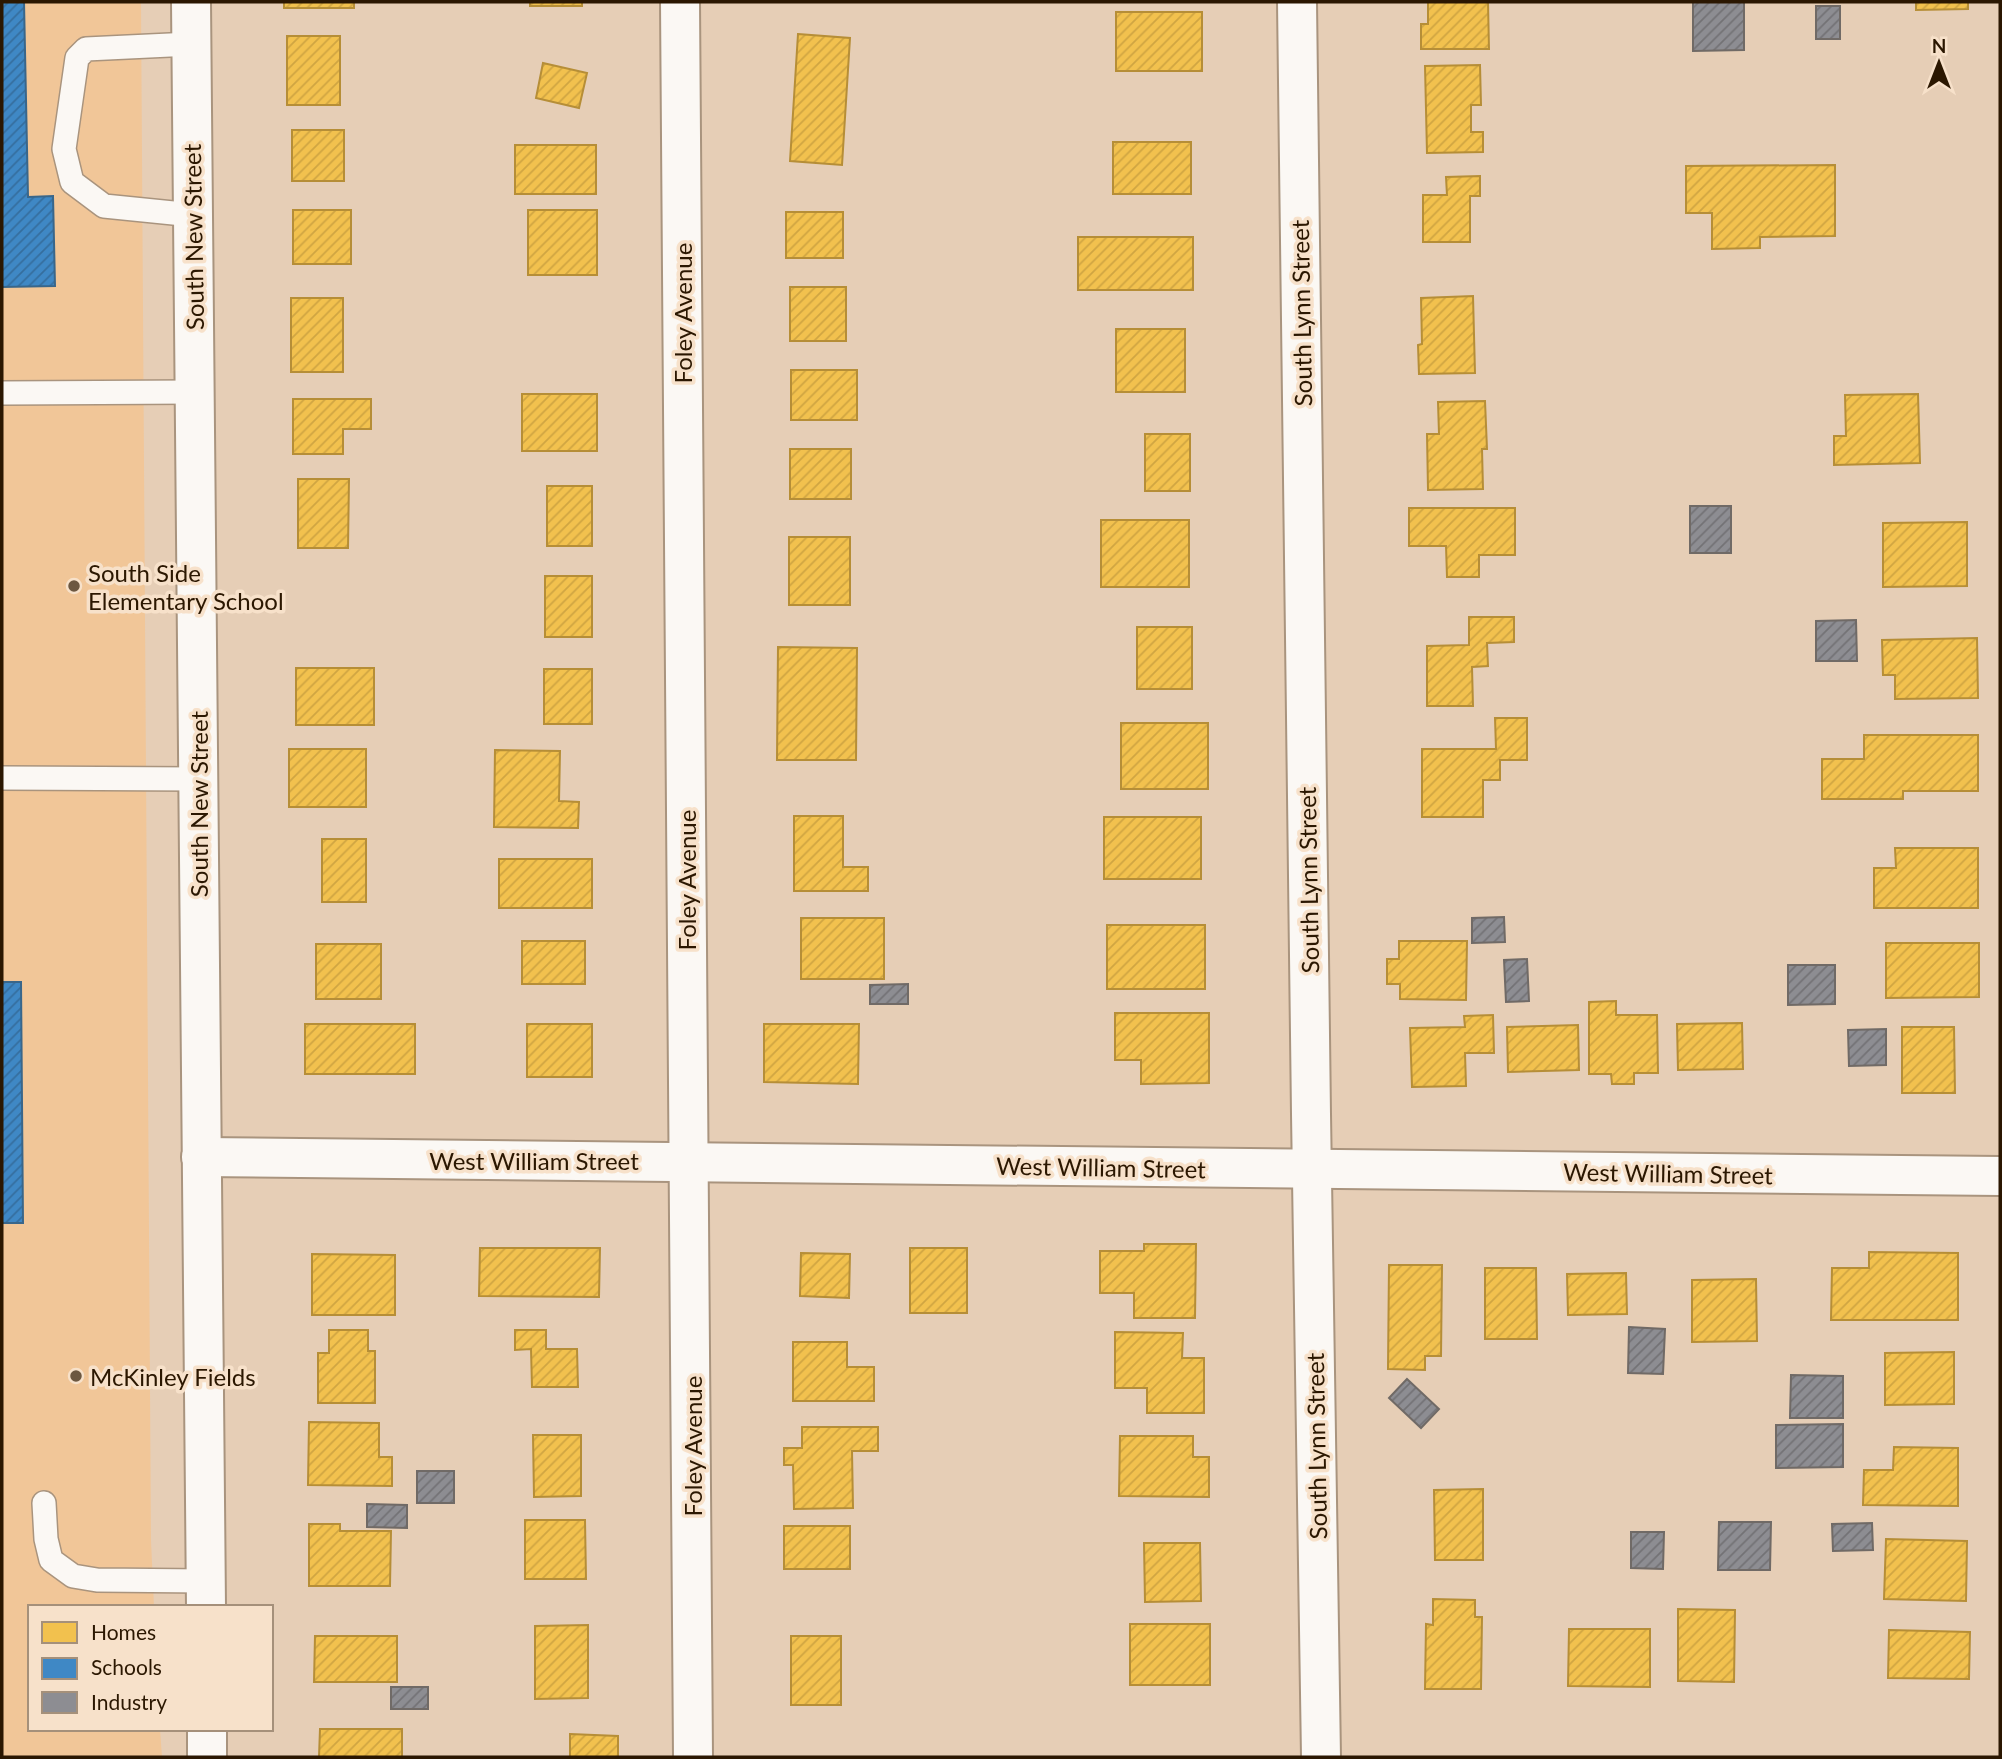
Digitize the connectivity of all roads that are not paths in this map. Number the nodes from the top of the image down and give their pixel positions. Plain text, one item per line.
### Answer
1 (191, 2) edge
2 (680, 2) edge
3 (1297, 2) edge
4 (191, 44) junction
5 (193, 215) junction
6 (2, 393) edge
7 (196, 393) junction
8 (2, 778) edge
9 (198, 779) junction
10 (201, 1157) junction
11 (690, 1161) junction
12 (1311, 1169) junction
13 (2000, 1176) edge
14 (44, 1503) dead end
15 (206, 1594) edge
16 (207, 1731) edge
17 (207, 1757) edge
18 (693, 1757) edge
19 (1321, 1757) edge

1 - 4 street, South New Street
2 - 11 street, Foley Avenue
3 - 12 street, South Lynn Street
4 - 5 street, South New Street
4 - 5 lane
5 - 7 street, South New Street
6 - 7 lane
7 - 9 street, South New Street
8 - 9 lane
9 - 10 street, South New Street
10 - 11 street, West William Street
10 - 15 street, South New Street
11 - 12 street, West William Street
11 - 18 street, Foley Avenue
12 - 13 street, West William Street
12 - 19 street, South Lynn Street
14 - 15 lane
16 - 17 street

